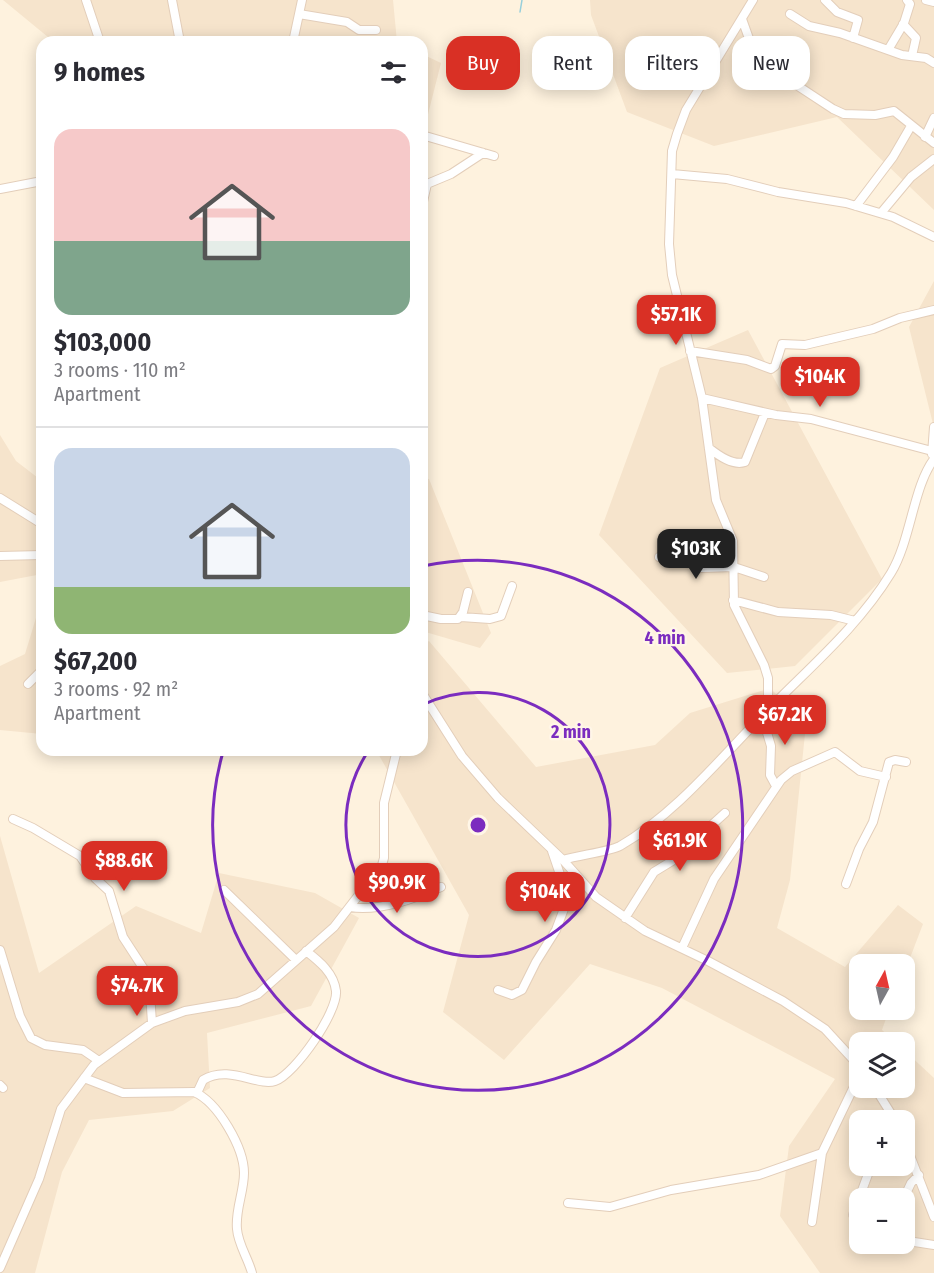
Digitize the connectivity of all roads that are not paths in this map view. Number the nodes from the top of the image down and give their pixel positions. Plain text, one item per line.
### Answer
1 (86, 0) edge
2 (172, 0) edge
3 (302, 0) edge
4 (753, 0) edge
5 (825, 0) edge
6 (907, 0) edge
7 (926, 0) edge
8 (934, 2) edge
9 (299, 14) junction
10 (790, 14) dead end
11 (742, 19) junction
12 (903, 24) junction
13 (376, 30) dead end
14 (98, 36) edge
15 (179, 36) edge
16 (294, 36) edge
17 (853, 38) junction
18 (888, 50) junction
19 (912, 56) junction
20 (934, 63) edge
21 (934, 118) edge
22 (911, 126) junction
23 (428, 137) edge
24 (925, 137) junction
25 (934, 142) edge
26 (483, 153) junction
27 (494, 156) dead end
28 (934, 159) edge
29 (672, 174) junction
30 (36, 182) edge
31 (428, 184) edge
32 (0, 189) edge
33 (856, 206) junction
34 (881, 213) junction
35 (934, 237) edge
36 (934, 309) edge
37 (690, 351) junction
38 (702, 398) junction
39 (765, 413) junction
40 (934, 427) edge
41 (709, 448) junction
42 (933, 457) edge
43 (0, 498) edge
44 (36, 520) edge
45 (36, 555) edge
46 (0, 556) edge
47 (659, 557) dead end
48 (734, 567) junction
49 (764, 577) dead end
50 (512, 586) dead end
51 (468, 592) dead end
52 (733, 600) junction
53 (428, 617) edge
54 (461, 617) junction
55 (855, 621) junction
56 (36, 676) edge
57 (28, 684) dead end
58 (428, 702) edge
59 (765, 713) junction
60 (396, 756) edge
61 (906, 762) dead end
62 (886, 777) junction
63 (776, 786) junction
64 (725, 813) dead end
65 (13, 819) dead end
66 (550, 848) junction
67 (563, 860) junction
68 (846, 884) dead end
69 (441, 887) dead end
70 (224, 890) dead end
71 (350, 907) junction
72 (625, 918) junction
73 (682, 948) junction
74 (0, 950) edge
75 (306, 951) junction
76 (296, 960) junction
77 (498, 990) dead end
78 (152, 1023) junction
79 (849, 1055) edge
80 (99, 1061) junction
81 (84, 1078) junction
82 (197, 1093) junction
83 (849, 1097) edge
84 (822, 1153) junction
85 (915, 1166) edge
86 (919, 1175) junction
87 (909, 1188) edge
88 (568, 1203) dead end
89 (934, 1217) edge
90 (812, 1222) dead end
91 (915, 1243) edge
92 (934, 1245) edge
93 (0, 1268) edge
94 (252, 1273) edge

1 - 14 street
2 - 15 street
3 - 9 street
4 - 11 street
5 - 17 street
6 - 12 street
7 - 8 street
9 - 13 street
9 - 16 street
10 - 17 street
11 - 22 street
11 - 29 street
12 - 18 street
12 - 19 street
17 - 18 street
18 - 19 street
19 - 20 street
21 - 24 street
22 - 24 street
22 - 33 street
23 - 26 street
24 - 25 street
26 - 27 street
26 - 31 street
28 - 34 street
29 - 33 street
29 - 37 street
30 - 32 street
33 - 34 street
34 - 35 street
36 - 37 street
37 - 38 street
38 - 39 street
38 - 41 street
39 - 41 street
39 - 42 street
40 - 42 street
41 - 48 street
42 - 55 street
43 - 44 street
45 - 46 street
47 - 48 street
48 - 49 street
48 - 52 street
50 - 54 street
51 - 54 street
52 - 55 street
52 - 59 street
53 - 54 street
55 - 59 street
56 - 57 street
58 - 66 street
59 - 63 street
59 - 67 street
60 - 71 street
61 - 62 street
62 - 63 street
62 - 68 street
63 - 73 street
64 - 72 street
65 - 78 street
66 - 67 street
66 - 77 street
67 - 72 street
69 - 71 street
70 - 76 street
71 - 75 street
72 - 73 street
73 - 79 street
74 - 80 street
75 - 76 street
75 - 82 street
76 - 78 street
78 - 80 street
80 - 81 street
81 - 82 street
81 - 93 street
82 - 94 street
83 - 84 street
84 - 88 street
84 - 90 street
85 - 86 street
86 - 87 street
86 - 89 street
91 - 92 street

